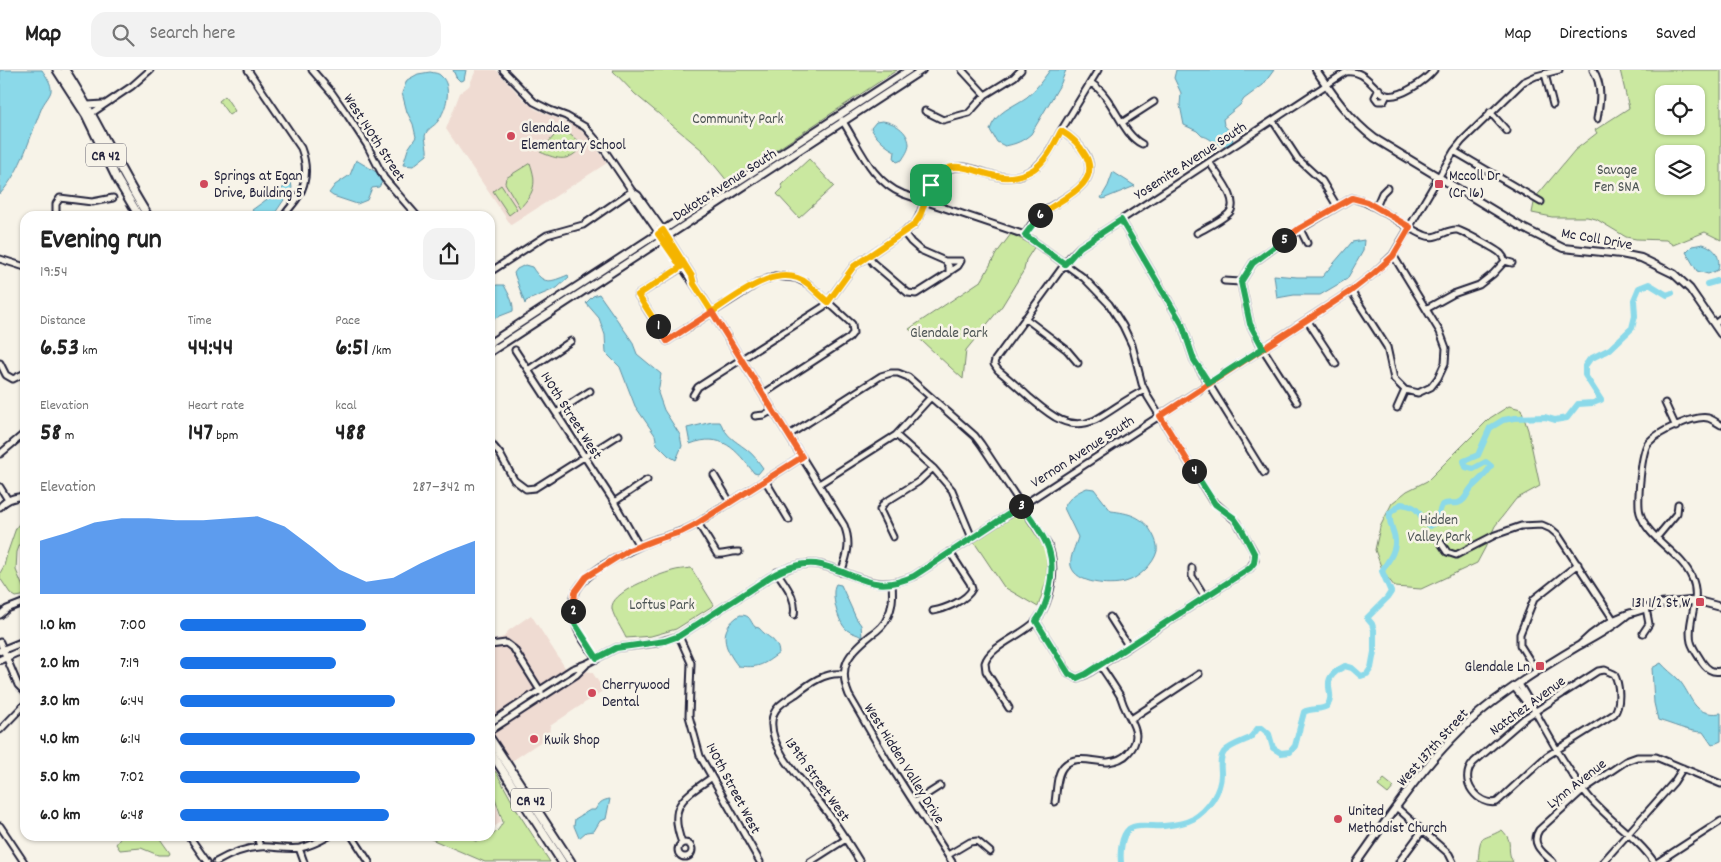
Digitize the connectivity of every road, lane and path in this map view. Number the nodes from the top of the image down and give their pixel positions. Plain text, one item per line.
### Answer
1 (57, 70) edge
2 (65, 70) edge
3 (150, 70) edge
4 (248, 70) edge
5 (312, 70) edge
6 (503, 70) edge
7 (909, 70) edge
8 (922, 70) edge
9 (962, 70) edge
10 (1021, 70) edge
11 (1098, 70) edge
12 (1316, 70) edge
13 (1434, 70) edge
14 (1558, 70) edge
15 (1594, 70) edge
16 (1545, 74) junction
17 (1090, 83) junction
18 (1327, 86) junction
19 (1379, 89) junction
20 (73, 94) junction
21 (985, 95) junction
22 (1387, 95) junction
23 (1154, 102) dead end
24 (104, 104) junction
25 (88, 105) junction
26 (1553, 105) dead end
27 (925, 111) dead end
28 (1490, 112) junction
29 (92, 113) junction
30 (841, 119) junction
31 (1597, 119) dead end
32 (1273, 121) junction
33 (1122, 122) junction
34 (1061, 131) junction
35 (1506, 131) dead end
36 (1142, 144) dead end
37 (1454, 151) junction
38 (1210, 162) junction
39 (1439, 176) junction
40 (1387, 188) dead end
41 (632, 191) junction
42 (113, 198) dead end
43 (925, 201) junction
44 (1541, 202) dead end
45 (1337, 206) junction
46 (1376, 207) junction
47 (56, 211) edge
48 (137, 211) edge
49 (145, 211) edge
50 (287, 211) edge
51 (414, 211) edge
52 (1121, 220) junction
53 (1410, 227) junction
54 (1300, 228) junction
55 (904, 233) junction
56 (1197, 233) dead end
57 (662, 235) junction
58 (1025, 235) junction
59 (1307, 243) dead end
60 (868, 256) junction
61 (1393, 256) junction
62 (0, 259) edge
63 (1504, 260) junction
64 (1512, 263) dead end
65 (947, 264) junction
66 (1065, 264) junction
67 (20, 265) edge
68 (683, 266) junction
69 (495, 269) edge
70 (949, 272) junction
71 (1224, 281) dead end
72 (1241, 282) junction
73 (1351, 291) junction
74 (828, 302) junction
75 (1426, 309) junction
76 (712, 312) junction
77 (1025, 318) junction
78 (1721, 319) edge
79 (1307, 320) junction
80 (1715, 324) junction
81 (1721, 334) edge
82 (495, 340) edge
83 (571, 341) dead end
84 (1263, 348) junction
85 (495, 349) edge
86 (515, 350) dead end
87 (741, 360) junction
88 (0, 363) edge
89 (1078, 363) dead end
90 (1336, 364) dead end
91 (528, 370) junction
92 (20, 376) edge
93 (1209, 383) junction
94 (1145, 390) junction
95 (1404, 390) junction
96 (590, 391) dead end
97 (763, 394) junction
98 (693, 396) dead end
99 (931, 397) junction
100 (1296, 402) dead end
101 (1665, 403) dead end
102 (1397, 408) dead end
103 (773, 410) junction
104 (556, 413) junction
105 (755, 416) dead end
106 (1160, 416) junction
107 (1721, 425) edge
108 (1676, 427) junction
109 (619, 435) dead end
110 (789, 435) junction
111 (896, 435) junction
112 (20, 437) edge
113 (495, 448) edge
114 (0, 454) edge
115 (584, 457) junction
116 (802, 457) junction
117 (933, 468) junction
118 (1264, 473) dead end
119 (714, 475) dead end
120 (647, 480) dead end
121 (765, 480) junction
122 (819, 484) junction
123 (0, 487) edge
124 (20, 497) edge
125 (8, 500) junction
126 (614, 502) junction
127 (730, 502) junction
128 (1678, 504) dead end
129 (1022, 505) junction
130 (0, 507) edge
131 (789, 520) dead end
132 (698, 523) junction
133 (893, 536) dead end
134 (1657, 537) junction
135 (972, 538) junction
136 (1439, 540) dead end
137 (639, 546) junction
138 (740, 552) dead end
139 (950, 552) junction
140 (1578, 564) junction
141 (1192, 568) dead end
142 (777, 572) junction
143 (841, 572) junction
144 (892, 583) junction
145 (1206, 597) junction
146 (1696, 603) junction
147 (20, 604) edge
148 (1721, 607) edge
149 (1646, 608) junction
150 (934, 611) dead end
151 (1721, 611) edge
152 (0, 615) edge
153 (794, 615) dead end
154 (1110, 617) dead end
155 (1036, 621) junction
156 (1615, 622) junction
157 (1643, 633) dead end
158 (679, 636) junction
159 (0, 642) edge
160 (20, 643) edge
161 (495, 644) edge
162 (1129, 647) junction
163 (2, 650) edge
164 (20, 651) edge
165 (3, 658) edge
166 (597, 658) junction
167 (588, 663) junction
168 (1100, 665) junction
169 (1721, 671) edge
170 (1537, 672) junction
171 (843, 674) junction
172 (1199, 674) dead end
173 (1516, 686) junction
174 (20, 687) edge
175 (540, 690) junction
176 (544, 697) junction
177 (1010, 708) dead end
178 (20, 709) edge
179 (1534, 712) junction
180 (1131, 719) junction
181 (495, 720) edge
182 (495, 728) edge
183 (0, 730) edge
184 (495, 746) edge
185 (1558, 749) junction
186 (495, 759) edge
187 (1683, 768) junction
188 (712, 778) junction
189 (1721, 784) edge
190 (940, 786) dead end
191 (1583, 790) junction
192 (914, 802) junction
193 (1055, 802) dead end
194 (1396, 807) junction
195 (1721, 821) edge
196 (0, 826) edge
197 (1422, 831) junction
198 (1628, 834) junction
199 (846, 839) junction
200 (192, 841) edge
201 (258, 841) edge
202 (320, 841) edge
203 (355, 841) edge
204 (682, 844) dead end
205 (260, 847) junction
206 (299, 848) junction
207 (1366, 848) junction
208 (990, 852) dead end
209 (948, 855) junction
210 (1453, 861) edge
211 (24, 862) edge
212 (207, 862) edge
213 (216, 862) edge
214 (304, 862) edge
215 (369, 862) edge
216 (562, 862) edge
217 (571, 862) edge
218 (760, 862) edge
219 (810, 862) edge
220 (860, 862) edge
221 (952, 862) edge
222 (1352, 862) edge
223 (1357, 862) edge
224 (1399, 862) edge
225 (1553, 862) edge
226 (1603, 862) edge
227 (1654, 862) edge
228 (1658, 862) edge

1 - 20 highway, CR 42
2 - 25 highway, CR 42
3 - 24 street
4 - 50 street
5 - 51 street, West 140th Street
6 - 41 street
7 - 30 main road, Dakota Avenue South
8 - 30 main road, Dakota Avenue South
9 - 21 street
10 - 21 street
11 - 17 street
12 - 18 main road, Mc Coll Drive
13 - 22 street
14 - 16 street, Vernon Avenue South
15 - 31 street
16 - 26 street
16 - 28 street, Vernon Avenue South
17 - 33 street
17 - 34 street
18 - 19 street, Yosemite Avenue South
18 - 32 street, Yosemite Avenue South
18 - 39 main road, Mc Coll Drive
19 - 22 street, Yosemite Avenue South
19 - 22 street
20 - 29 highway
20 - 48 highway, CR 42
21 - 27 street
23 - 33 street
24 - 25 street
24 - 29 street
25 - 29 highway, CR 42
28 - 35 street
28 - 37 street, Vernon Avenue South
29 - 49 highway, CR 42
30 - 43 street
30 - 57 main road, Dakota Avenue South
32 - 38 street, Yosemite Avenue South
32 - 45 street
33 - 36 street
34 - 43 street
34 - 58 street
37 - 39 street, Vernon Avenue South
37 - 44 street
38 - 52 street, Yosemite Avenue South
38 - 56 street
39 - 53 street, Vernon Avenue South
39 - 80 main road, Mc Coll Drive
40 - 46 street
41 - 57 street
41 - 69 street
42 - 47 street
43 - 55 street
43 - 58 street
45 - 46 street
45 - 54 street
46 - 53 street
52 - 66 street, Yosemite Avenue South
52 - 93 street
53 - 61 street, Vernon Avenue South
53 - 63 street
54 - 59 street
54 - 72 street
55 - 60 street
55 - 65 street
57 - 68 street
57 - 82 main road, Dakota Avenue South
57 - 85 main road, Dakota Avenue South
58 - 66 street
60 - 70 street
60 - 74 street
61 - 73 street, Vernon Avenue South
61 - 75 street
62 - 67 street
63 - 64 street
63 - 75 street
65 - 70 street
65 - 70 street
66 - 77 street, Yosemite Avenue South
66 - 94 street
68 - 76 street
68 - 76 street
71 - 72 street
72 - 84 street
73 - 79 street, Vernon Avenue South
73 - 95 street
74 - 76 street
74 - 87 street
74 - 97 street
75 - 95 street
76 - 87 street
77 - 89 street
77 - 94 street, Yosemite Avenue South
78 - 80 street
79 - 84 street, Vernon Avenue South
79 - 90 street
80 - 81 main road, Mc Coll Drive
83 - 91 street
84 - 93 street, Vernon Avenue South
84 - 100 street
86 - 91 street, 140th Street West
87 - 97 street
87 - 98 street
88 - 92 street
91 - 104 street, 140th Street West
93 - 106 street, Vernon Avenue South
93 - 118 street
94 - 106 street
95 - 102 street
96 - 104 street
97 - 103 street
99 - 110 street
99 - 111 street
99 - 129 street
101 - 108 street
103 - 105 street
103 - 110 street
104 - 115 street, 140th Street West
106 - 129 street, Vernon Avenue South
106 - 145 street
107 - 108 street
108 - 134 street
109 - 115 street
110 - 116 street
111 - 117 street
111 - 122 street
112 - 114 street
113 - 115 street
115 - 126 street, 140th Street West
116 - 121 street
116 - 122 street
117 - 133 street
117 - 135 street
119 - 127 street
120 - 126 street
121 - 127 street
121 - 131 street
122 - 143 street
123 - 125 street
124 - 125 street
125 - 130 street
126 - 137 street, 140th Street West
127 - 132 street
128 - 134 street
129 - 135 street, Vernon Avenue South
129 - 155 street
132 - 137 street
132 - 138 street
134 - 146 street
135 - 139 street, Vernon Avenue South
136 - 140 street
137 - 166 street
139 - 144 street, Vernon Avenue South
139 - 150 street
140 - 156 street
140 - 170 street
141 - 145 street
142 - 143 street, Vernon Avenue South
142 - 153 street
142 - 158 street, Vernon Avenue South
143 - 144 street, Vernon Avenue South
144 - 171 street
145 - 162 street
146 - 148 main road, West 137th Street
146 - 149 main road, West 137th Street
146 - 151 main road, West 137th Street
146 - 169 street
147 - 152 street
149 - 156 main road, West 137th Street
149 - 157 street
154 - 162 street
155 - 168 street
155 - 177 street
156 - 170 main road, West 137th Street
158 - 166 street, Vernon Avenue South
158 - 188 street, 140th Street West
159 - 163 street
160 - 163 main road
161 - 175 street
162 - 168 street
163 - 165 street
164 - 165 main road
165 - 174 street
166 - 167 street, Vernon Avenue South
167 - 175 street, Vernon Avenue South
167 - 176 street, Vernon Avenue South
168 - 180 street
170 - 173 main road, West 137th Street
171 - 192 street, West Hidden Valley Drive
171 - 199 street, 139th Street West
172 - 180 street
173 - 179 street
173 - 194 main road, West 137th Street
175 - 176 street
175 - 181 street, Vernon Avenue South
176 - 182 street, Vernon Avenue South
178 - 183 street
179 - 185 street
179 - 185 street, Natchez Avenue
179 - 185 street, Natchez Avenue
180 - 193 street
184 - 217 highway, CR 42
185 - 191 street
186 - 216 highway, CR 42
187 - 189 street
187 - 191 street, Lynn Avenue
187 - 198 street
188 - 204 street
188 - 218 street, 140th Street West
190 - 192 street
191 - 198 street
191 - 225 street, Lynn Avenue
192 - 209 street, West Hidden Valley Drive
194 - 197 street
194 - 207 main road, West 137th Street
195 - 228 street
196 - 211 street
197 - 210 street
197 - 224 street
198 - 226 street
198 - 227 street
199 - 219 street
199 - 220 street, 139th Street West
200 - 212 street
201 - 205 street
202 - 206 street
203 - 215 street
205 - 206 street
205 - 213 street
206 - 214 street
207 - 222 main road
207 - 223 main road
208 - 209 street
209 - 221 street, West Hidden Valley Drive

